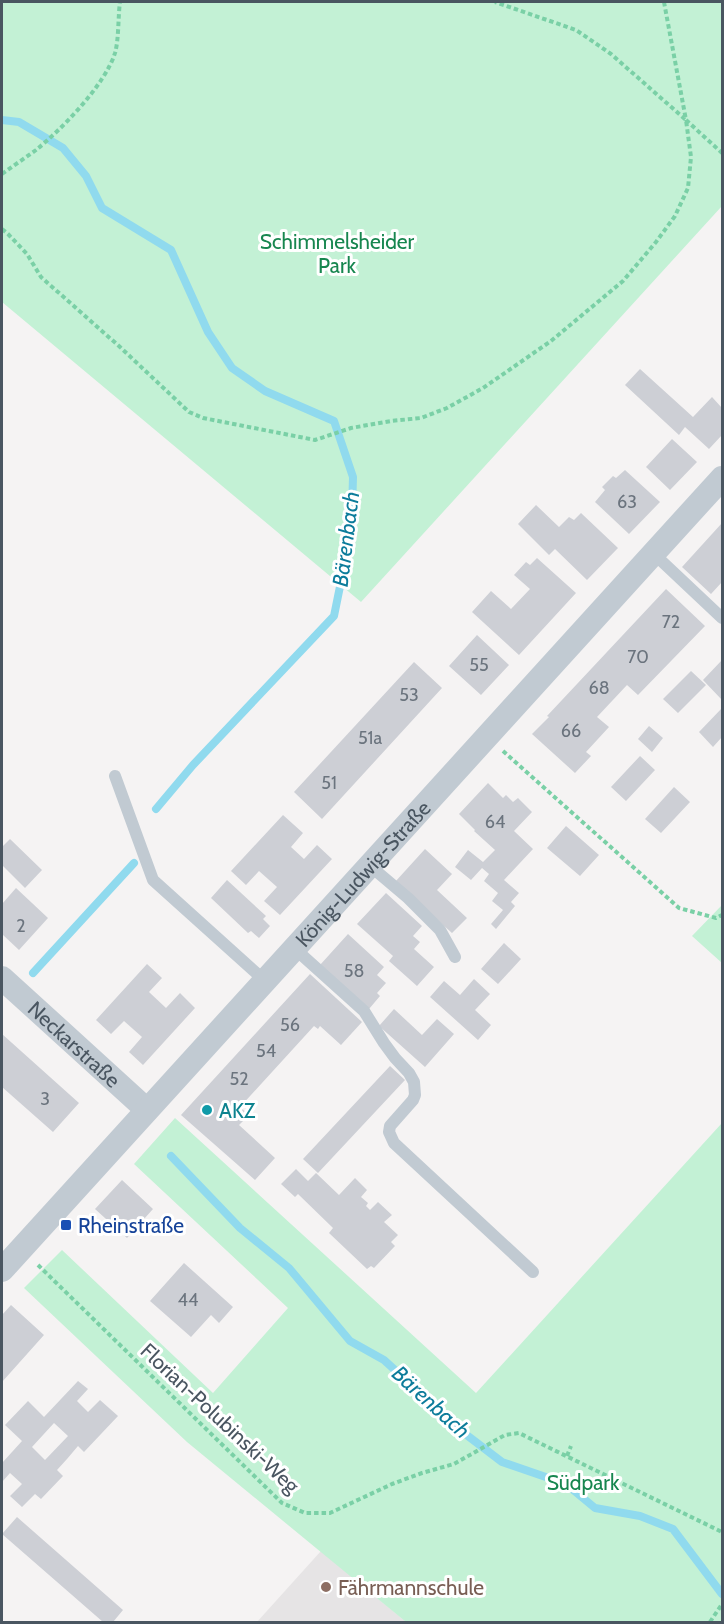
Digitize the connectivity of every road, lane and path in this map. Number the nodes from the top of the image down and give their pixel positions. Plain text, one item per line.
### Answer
1 (120, 2) edge
2 (495, 2) edge
3 (664, 2) edge
4 (686, 120) junction
5 (723, 153) edge
6 (2, 174) edge
7 (2, 229) edge
8 (723, 478) edge
9 (653, 553) junction
10 (723, 618) edge
11 (487, 736) junction
12 (115, 776) dead end
13 (369, 865) junction
14 (723, 915) edge
15 (294, 948) junction
16 (455, 957) dead end
17 (2, 978) edge
18 (264, 980) junction
19 (147, 1110) junction
20 (21, 1248) junction
21 (2, 1270) edge
22 (534, 1272) dead end
23 (571, 1446) dead end
24 (567, 1456) junction
25 (723, 1532) edge
26 (723, 1604) edge
27 (710, 1623) edge

1 - 6 path
2 - 4 path
3 - 4 path
4 - 5 path
4 - 7 path
8 - 9 street, König-Ludwig-Straße
9 - 10 lane
9 - 11 street, König-Ludwig-Straße
11 - 13 street, König-Ludwig-Straße
11 - 14 path
12 - 18 lane
13 - 15 street, König-Ludwig-Straße
13 - 16 lane
15 - 18 street, König-Ludwig-Straße
15 - 22 lane
17 - 19 street, Neckarstraße
18 - 19 street, König-Ludwig-Straße
19 - 20 street, König-Ludwig-Straße
20 - 21 street, König-Ludwig-Straße
20 - 24 path, Florian-Polubinski-Weg
23 - 24 path
24 - 25 path, Florian-Polubinski-Weg
26 - 27 path

